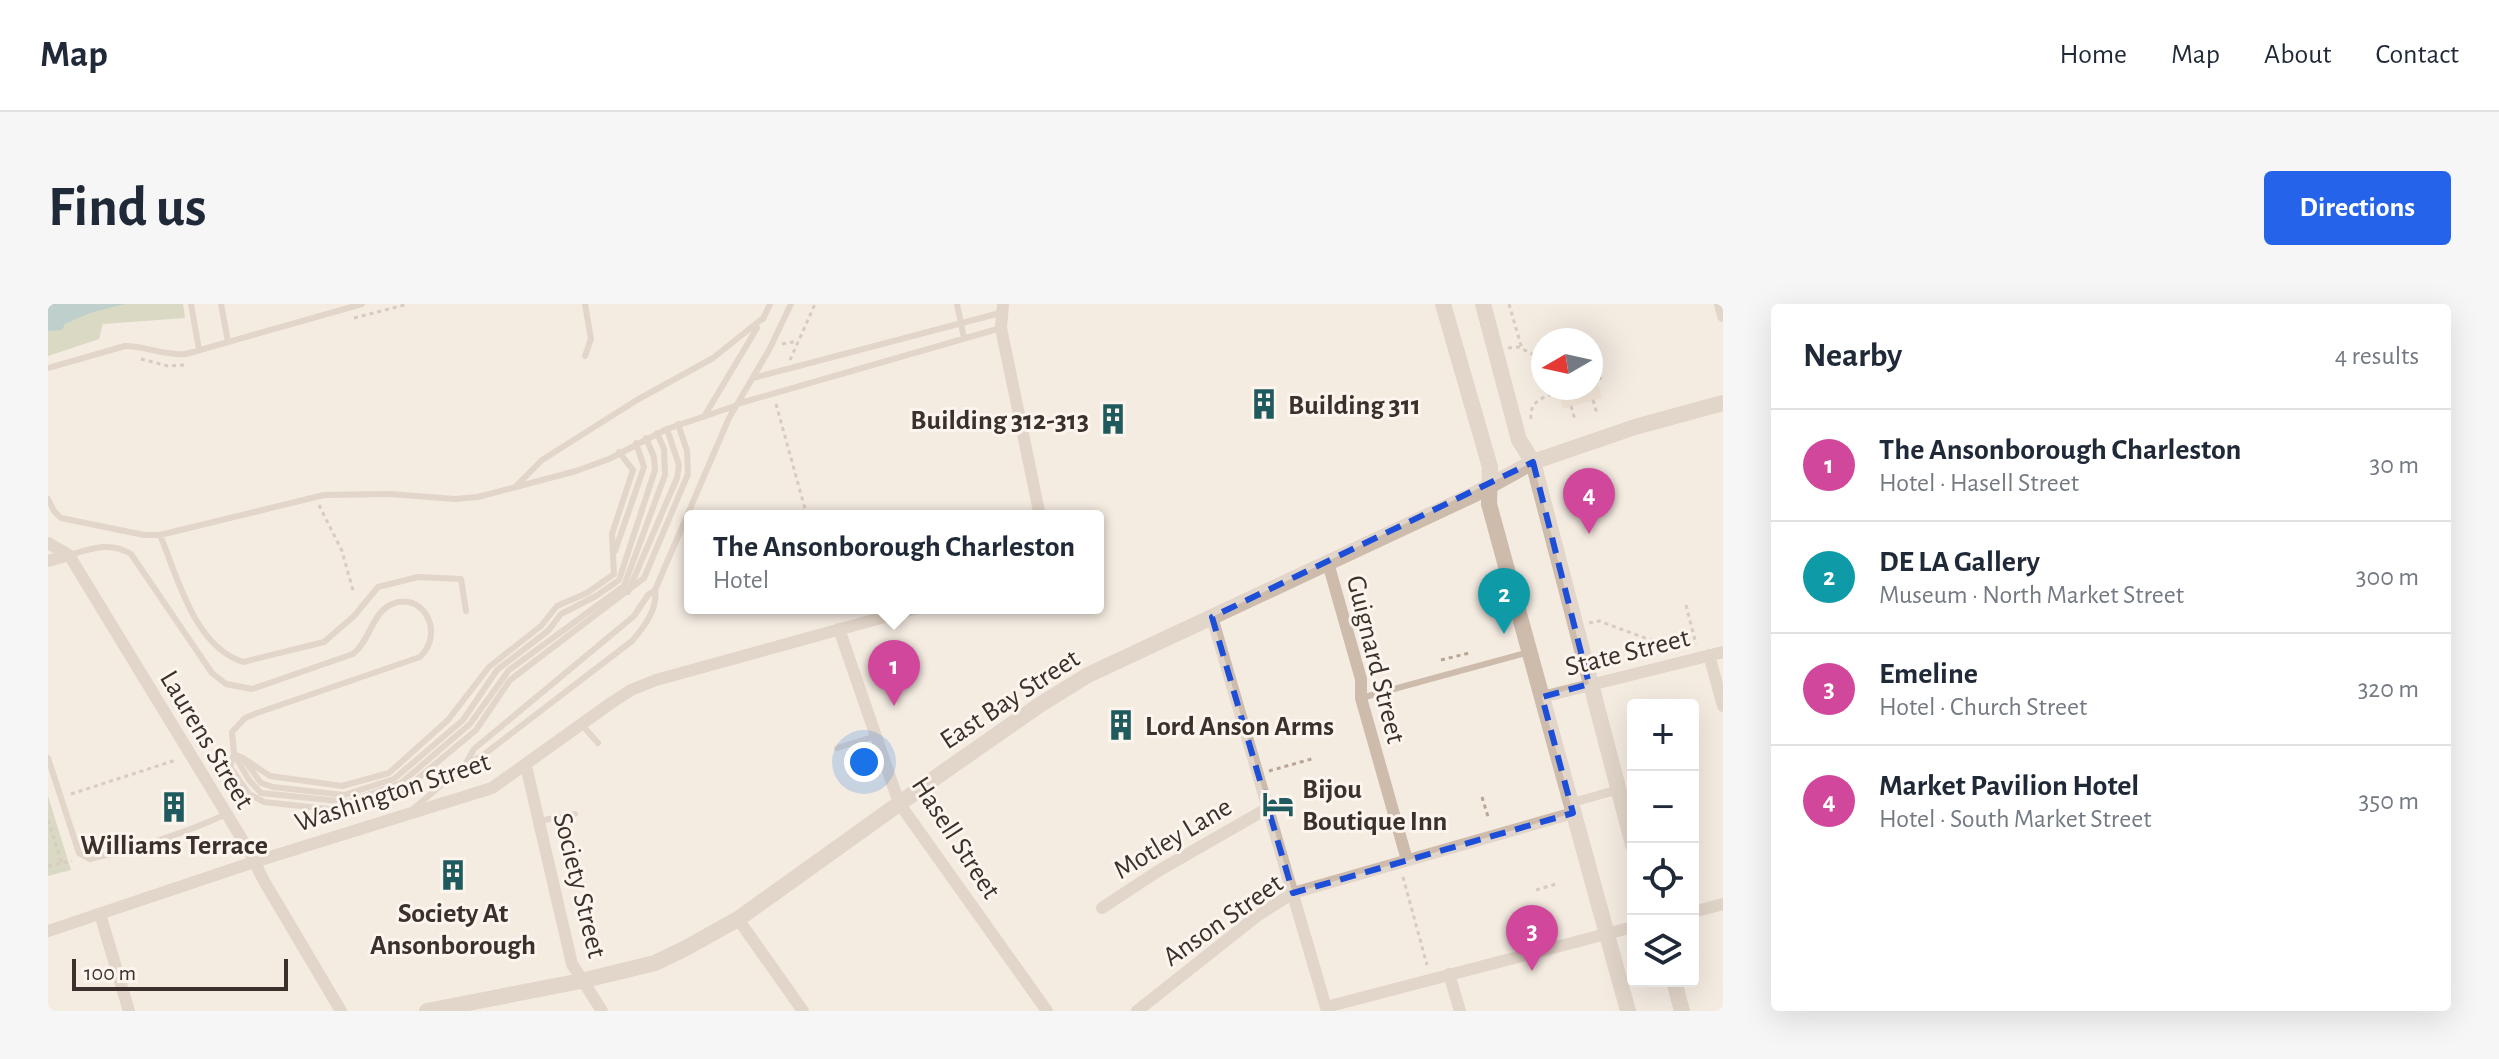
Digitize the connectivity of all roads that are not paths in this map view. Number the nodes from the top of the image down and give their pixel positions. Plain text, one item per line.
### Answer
1 (191, 304) edge
2 (221, 304) edge
3 (362, 304) edge
4 (585, 304) edge
5 (770, 304) edge
6 (791, 304) edge
7 (957, 304) edge
8 (1443, 304) edge
9 (1483, 304) edge
10 (1720, 304) edge
11 (1002, 308) edge
12 (1723, 316) edge
13 (763, 318) junction
14 (961, 323) junction
15 (1001, 328) junction
16 (964, 338) junction
17 (228, 342) junction
18 (199, 350) junction
19 (585, 356) dead end
20 (48, 368) edge
21 (751, 378) junction
22 (1723, 403) edge
23 (736, 405) junction
24 (705, 416) junction
25 (678, 424) junction
26 (667, 429) junction
27 (657, 433) junction
28 (646, 438) junction
29 (636, 443) junction
30 (619, 452) junction
31 (1533, 462) junction
32 (1489, 486) junction
33 (514, 488) junction
34 (48, 499) edge
35 (690, 510) edge
36 (1039, 510) edge
37 (684, 524) edge
38 (160, 535) junction
39 (48, 543) edge
40 (613, 554) junction
41 (69, 555) junction
42 (48, 561) edge
43 (1328, 563) junction
44 (655, 590) junction
45 (628, 592) junction
46 (466, 611) dead end
47 (895, 614) edge
48 (1212, 617) junction
49 (839, 629) junction
50 (1529, 652) junction
51 (1723, 652) edge
52 (1709, 655) junction
53 (1589, 684) junction
54 (1542, 697) junction
55 (1361, 698) junction
56 (1723, 706) edge
57 (582, 724) junction
58 (876, 735) junction
59 (598, 743) dead end
60 (837, 748) dead end
61 (234, 754) junction
62 (48, 758) edge
63 (243, 758) junction
64 (465, 765) junction
65 (526, 766) junction
66 (1617, 790) junction
67 (899, 803) junction
68 (1268, 808) junction
69 (1572, 808) junction
70 (226, 814) junction
71 (575, 814) dead end
72 (405, 817) junction
73 (539, 821) junction
74 (1632, 843) edge
75 (1407, 860) junction
76 (254, 862) junction
77 (1293, 893) junction
78 (1723, 904) edge
79 (1102, 908) dead end
80 (1699, 910) edge
81 (100, 914) junction
82 (738, 919) junction
83 (1627, 928) edge
84 (48, 931) edge
85 (1607, 932) junction
86 (1449, 974) junction
87 (581, 981) junction
88 (1676, 987) edge
89 (1327, 1009) edge
90 (129, 1011) edge
91 (341, 1011) edge
92 (427, 1011) edge
93 (602, 1011) edge
94 (803, 1011) edge
95 (1047, 1011) edge
96 (1137, 1011) edge
97 (1460, 1011) edge
98 (1628, 1011) edge
99 (1682, 1011) edge

1 - 18 lane
2 - 17 lane
3 - 17 lane
4 - 19 lane
5 - 13 lane
6 - 21 lane
7 - 14 lane
8 - 32 street
9 - 31 street
10 - 12 street
11 - 14 lane
11 - 15 street
13 - 24 lane
13 - 33 lane
14 - 16 lane
14 - 21 lane
15 - 16 lane
15 - 36 street
16 - 23 lane
17 - 18 lane
18 - 20 lane
21 - 23 lane
22 - 31 street, East Bay Street
23 - 24 lane
23 - 35 lane
24 - 25 lane
25 - 26 lane
25 - 45 lane
26 - 27 lane
26 - 45 lane
27 - 28 lane
27 - 61 lane
28 - 29 lane
28 - 63 lane
29 - 30 lane
29 - 40 lane
30 - 33 lane
30 - 40 lane
31 - 32 street, East Bay Street
31 - 53 street
32 - 43 street, East Bay Street
32 - 50 street
33 - 38 lane
34 - 38 lane
37 - 44 lane
38 - 46 lane
39 - 41 street, Laurens Street
40 - 63 lane
41 - 42 street
41 - 61 lane
41 - 70 street, Laurens Street
43 - 48 street, East Bay Street
43 - 55 street, Guignard Street
44 - 64 lane
44 - 64 lane
45 - 61 lane
47 - 49 street, Washington Street
48 - 67 street, East Bay Street
48 - 68 street
49 - 57 street, Washington Street
49 - 58 street, Hasell Street
50 - 54 street
50 - 55 lane
51 - 52 street, State Street
52 - 53 street, State Street
52 - 56 street
53 - 54 street, State Street
53 - 66 street
54 - 69 street
55 - 75 street, Guignard Street
57 - 59 lane
57 - 65 street, Washington Street
58 - 60 lane
58 - 67 street, Hasell Street
61 - 63 lane
62 - 70 lane
64 - 72 lane
65 - 72 street, Washington Street
65 - 73 street, Society Street
66 - 69 street, Anson Street
66 - 74 street
67 - 82 street, East Bay Street
67 - 95 street, Hasell Street
68 - 77 street
68 - 79 street, Motley Lane
69 - 75 street, Anson Street
69 - 85 street
70 - 76 street, Laurens Street
71 - 73 lane
72 - 76 street, Washington Street
73 - 87 street, Society Street
75 - 77 street, Anson Street
76 - 81 street, Washington Street
76 - 91 street, Laurens Street
77 - 89 street
77 - 96 street, Anson Street
78 - 80 street
81 - 84 street, Washington Street
81 - 90 street
82 - 87 street, East Bay Street
82 - 94 street
83 - 85 street
85 - 86 street
85 - 98 street
86 - 89 street
86 - 97 street
87 - 92 street, East Bay Street
87 - 93 street, Society Street
88 - 99 street

